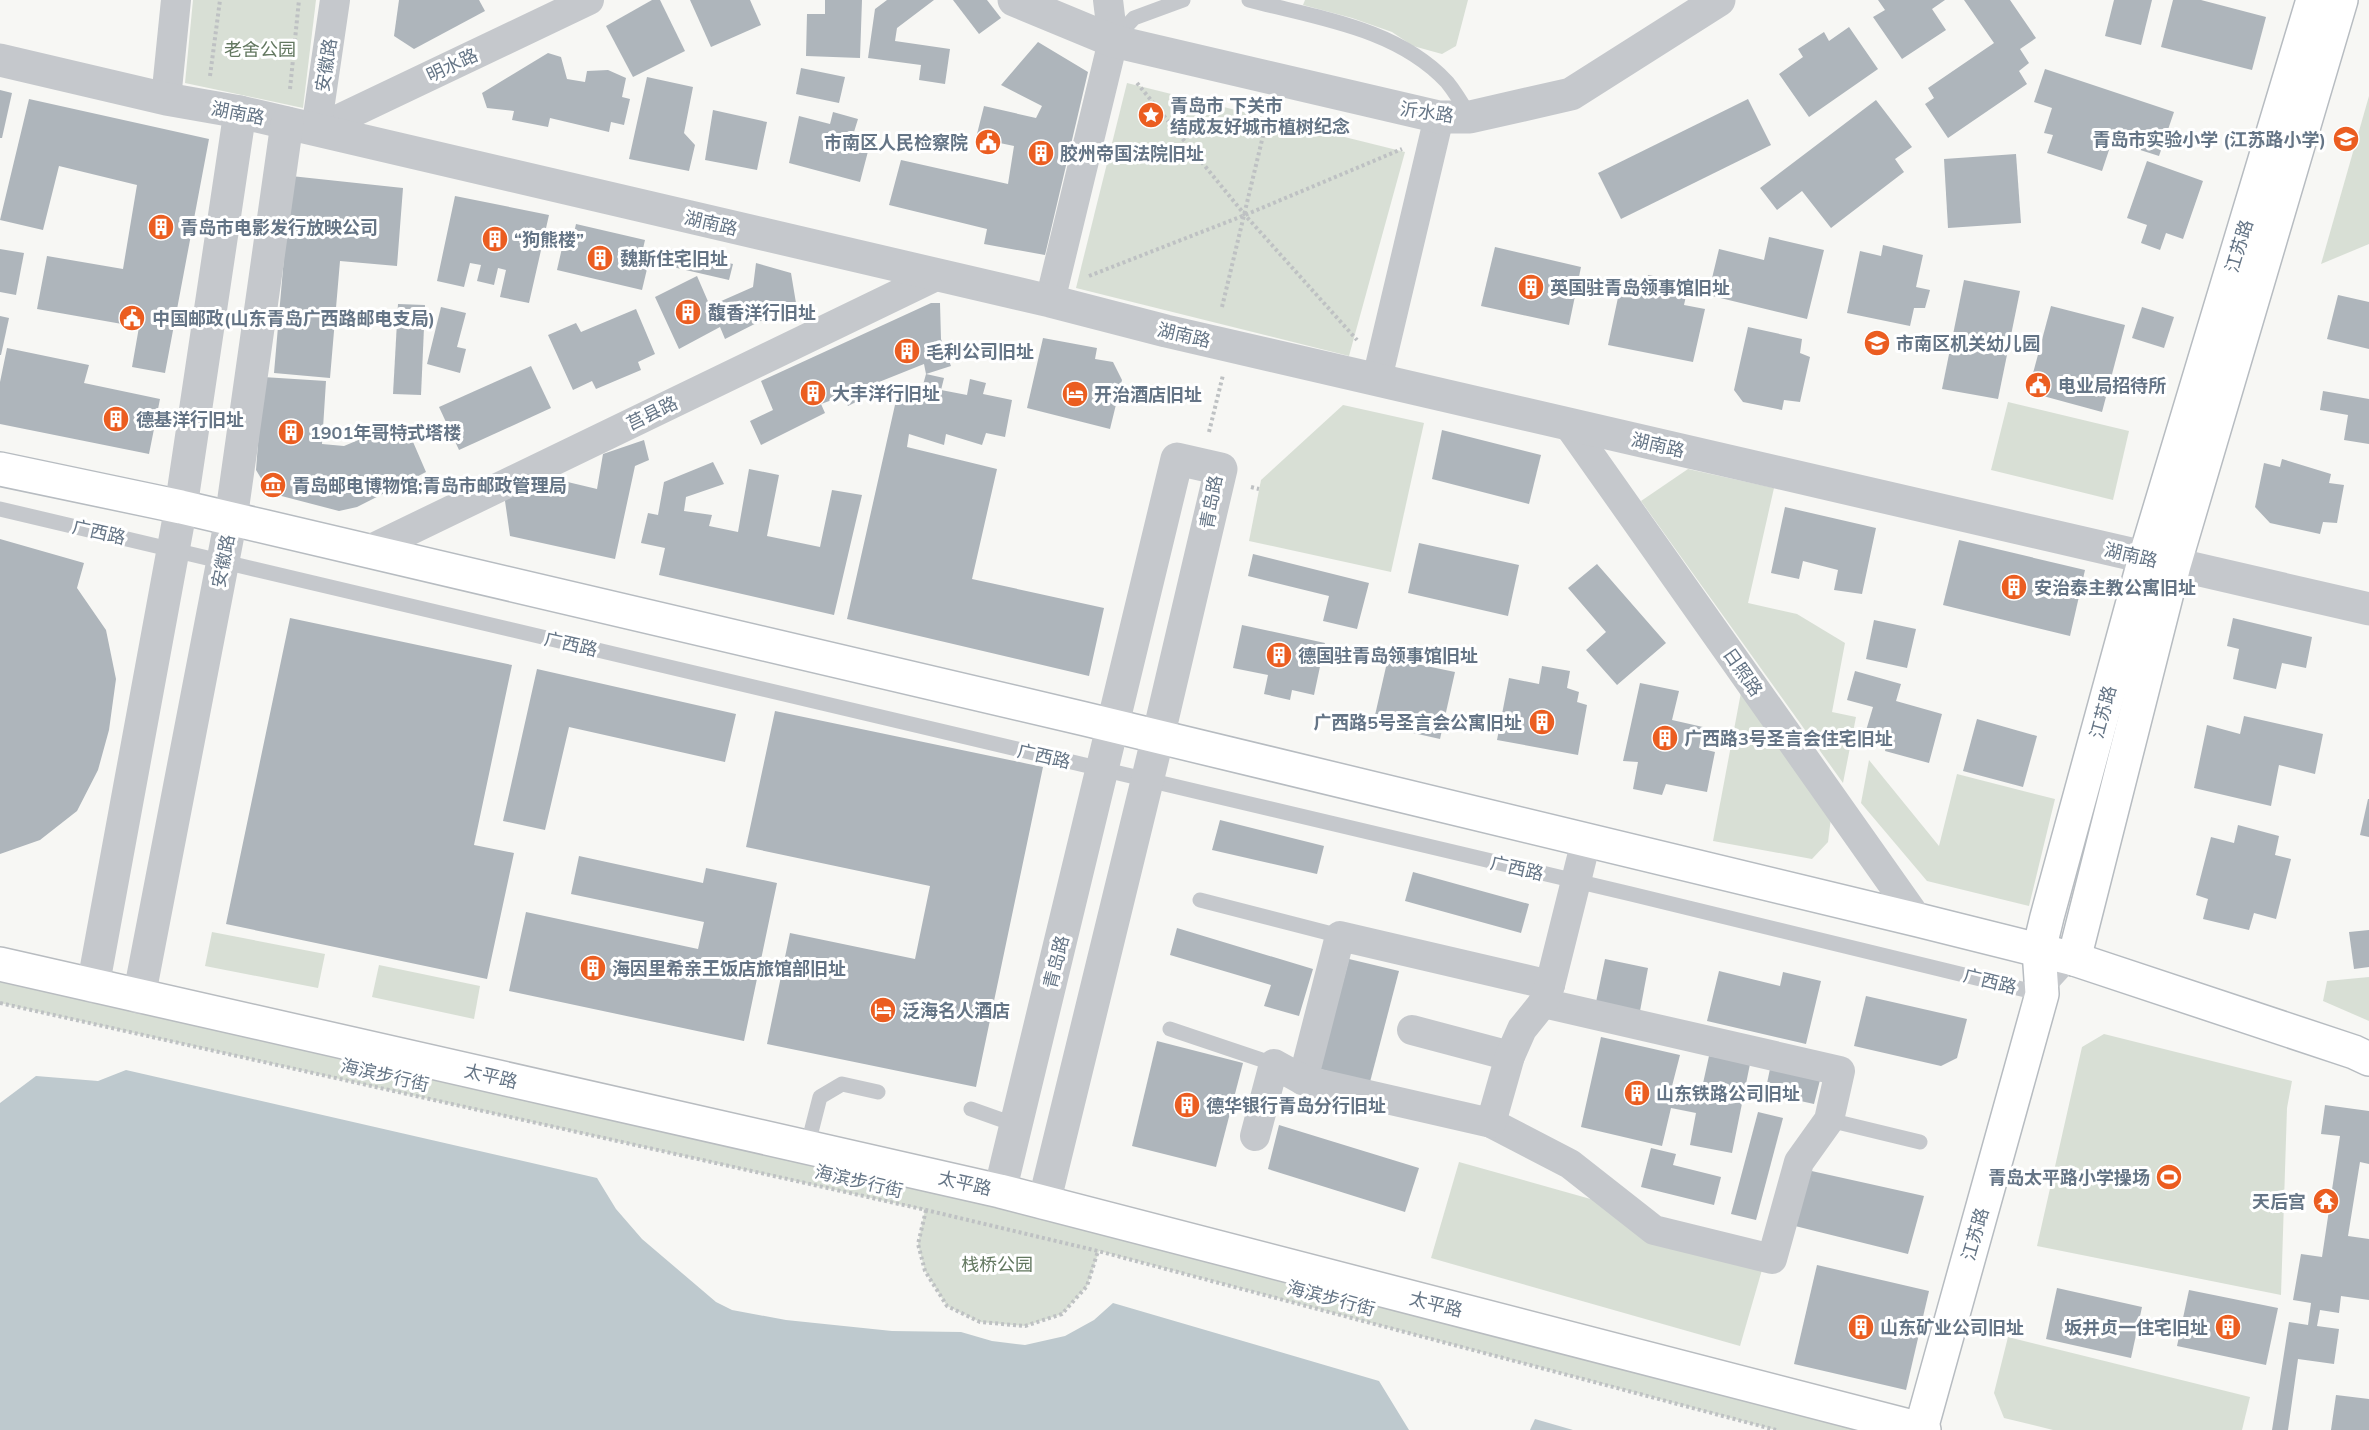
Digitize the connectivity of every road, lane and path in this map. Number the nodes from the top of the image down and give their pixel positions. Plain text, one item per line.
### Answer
1 (176, 0) edge
2 (220, 0) edge
3 (299, 0) edge
4 (335, 0) edge
5 (589, 0) edge
6 (1014, 0) edge
7 (1108, 0) edge
8 (1183, 0) edge
9 (1249, 0) edge
10 (1719, 0) edge
11 (2313, 0) edge
12 (2341, 0) edge
13 (1113, 41) junction
14 (0, 60) edge
15 (1137, 83) dead end
16 (166, 99) junction
17 (205, 106) junction
18 (240, 112) junction
19 (1268, 115) dead end
20 (1455, 117) junction
21 (301, 126) junction
22 (1402, 148) dead end
23 (1245, 215) junction
24 (936, 276) junction
25 (1089, 276) dead end
26 (1050, 301) junction
27 (1222, 307) dead end
28 (1357, 340) dead end
29 (1224, 375) dead end
30 (1377, 379) junction
31 (1568, 424) junction
32 (1209, 432) dead end
33 (0, 468) edge
34 (1251, 487) dead end
35 (1259, 489) dead end
36 (181, 507) junction
37 (0, 509) edge
38 (231, 519) junction
39 (173, 549) junction
40 (367, 551) junction
41 (223, 561) junction
42 (2160, 561) junction
43 (2369, 609) edge
44 (1112, 726) junction
45 (1158, 737) junction
46 (1102, 769) junction
47 (1148, 780) junction
48 (1088, 830) junction
49 (1133, 841) junction
50 (1586, 841) junction
51 (1576, 882) junction
52 (1200, 900) dead end
53 (1918, 920) junction
54 (1340, 936) junction
55 (2038, 950) junction
56 (2074, 958) junction
57 (0, 964) edge
58 (93, 986) junction
59 (1547, 994) junction
60 (2042, 994) junction
61 (139, 996) junction
62 (0, 1003) edge
63 (1170, 1029) dead end
64 (1412, 1030) dead end
65 (1510, 1056) junction
66 (2369, 1059) edge
67 (1274, 1064) junction
68 (1303, 1080) junction
69 (878, 1092) dead end
70 (971, 1109) dead end
71 (1019, 1117) junction
72 (1065, 1118) junction
73 (1829, 1120) junction
74 (1491, 1123) junction
75 (1255, 1136) dead end
76 (787, 1142) junction
77 (1920, 1142) dead end
78 (1000, 1191) junction
79 (1044, 1203) junction
80 (926, 1210) junction
81 (1098, 1251) junction
82 (1776, 1430) edge
83 (1923, 1430) edge

1 - 16 street
2 - 17 path
3 - 21 path
4 - 21 street, 安徽路
5 - 21 street, 明水路
6 - 13 street, 沂水路
7 - 13 street
8 - 13 lane
9 - 20 lane
10 - 20 street, 沂水路
11 - 42 main road, 江苏路
12 - 42 main road, 江苏路
13 - 20 street, 沂水路
13 - 26 street
14 - 16 street, 湖南路
15 - 23 path
16 - 17 street, 湖南路
17 - 18 street, 湖南路
18 - 21 street, 湖南路
18 - 36 street
19 - 23 path
20 - 30 street
21 - 24 street, 湖南路
21 - 38 street, 安徽路
22 - 23 path
23 - 25 path
23 - 27 path
23 - 28 path
24 - 26 street, 湖南路
24 - 40 street, 莒县路
26 - 30 street, 湖南路
29 - 32 path
30 - 31 street, 湖南路
31 - 42 street, 湖南路
31 - 53 street, 日照路
33 - 36 main road
34 - 35 path
36 - 38 main road
36 - 39 street
37 - 39 lane, 广西路
38 - 40 main road
38 - 41 street, 安徽路
39 - 41 lane, 广西路
39 - 58 street
40 - 44 main road
41 - 46 lane, 广西路
41 - 61 street, 安徽路
42 - 43 street, 湖南路
42 - 55 main road, 江苏路
42 - 56 main road, 江苏路
44 - 45 main road
44 - 45 street, 青岛路
44 - 46 street, 青岛路
45 - 47 street, 青岛路
45 - 50 main road
46 - 47 lane, 广西路
46 - 48 street, 青岛路
47 - 49 street, 青岛路
47 - 51 lane, 广西路
48 - 49 street
48 - 71 street, 青岛路
49 - 72 street, 青岛路
50 - 51 street
50 - 53 main road
51 - 59 street
51 - 60 lane, 广西路
52 - 54 lane
53 - 55 main road
54 - 59 street
54 - 68 street
55 - 56 main road
55 - 60 main road, 江苏路
56 - 60 lane, 广西路
56 - 66 main road
57 - 58 main road, 太平路
58 - 61 main road, 太平路
59 - 65 street
59 - 73 street
60 - 83 main road, 江苏路
61 - 76 main road, 太平路
62 - 80 path, 海滨步行街
63 - 67 lane
64 - 65 street
65 - 74 street
67 - 68 street
67 - 75 street
68 - 74 street
69 - 76 lane
70 - 71 lane
71 - 72 street
71 - 78 street, 青岛路
72 - 79 street, 青岛路
73 - 74 street
73 - 77 lane
76 - 78 main road, 太平路
78 - 79 main road, 太平路
79 - 83 main road, 太平路
80 - 81 path, 海滨步行街
80 - 81 path
81 - 82 path, 海滨步行街

